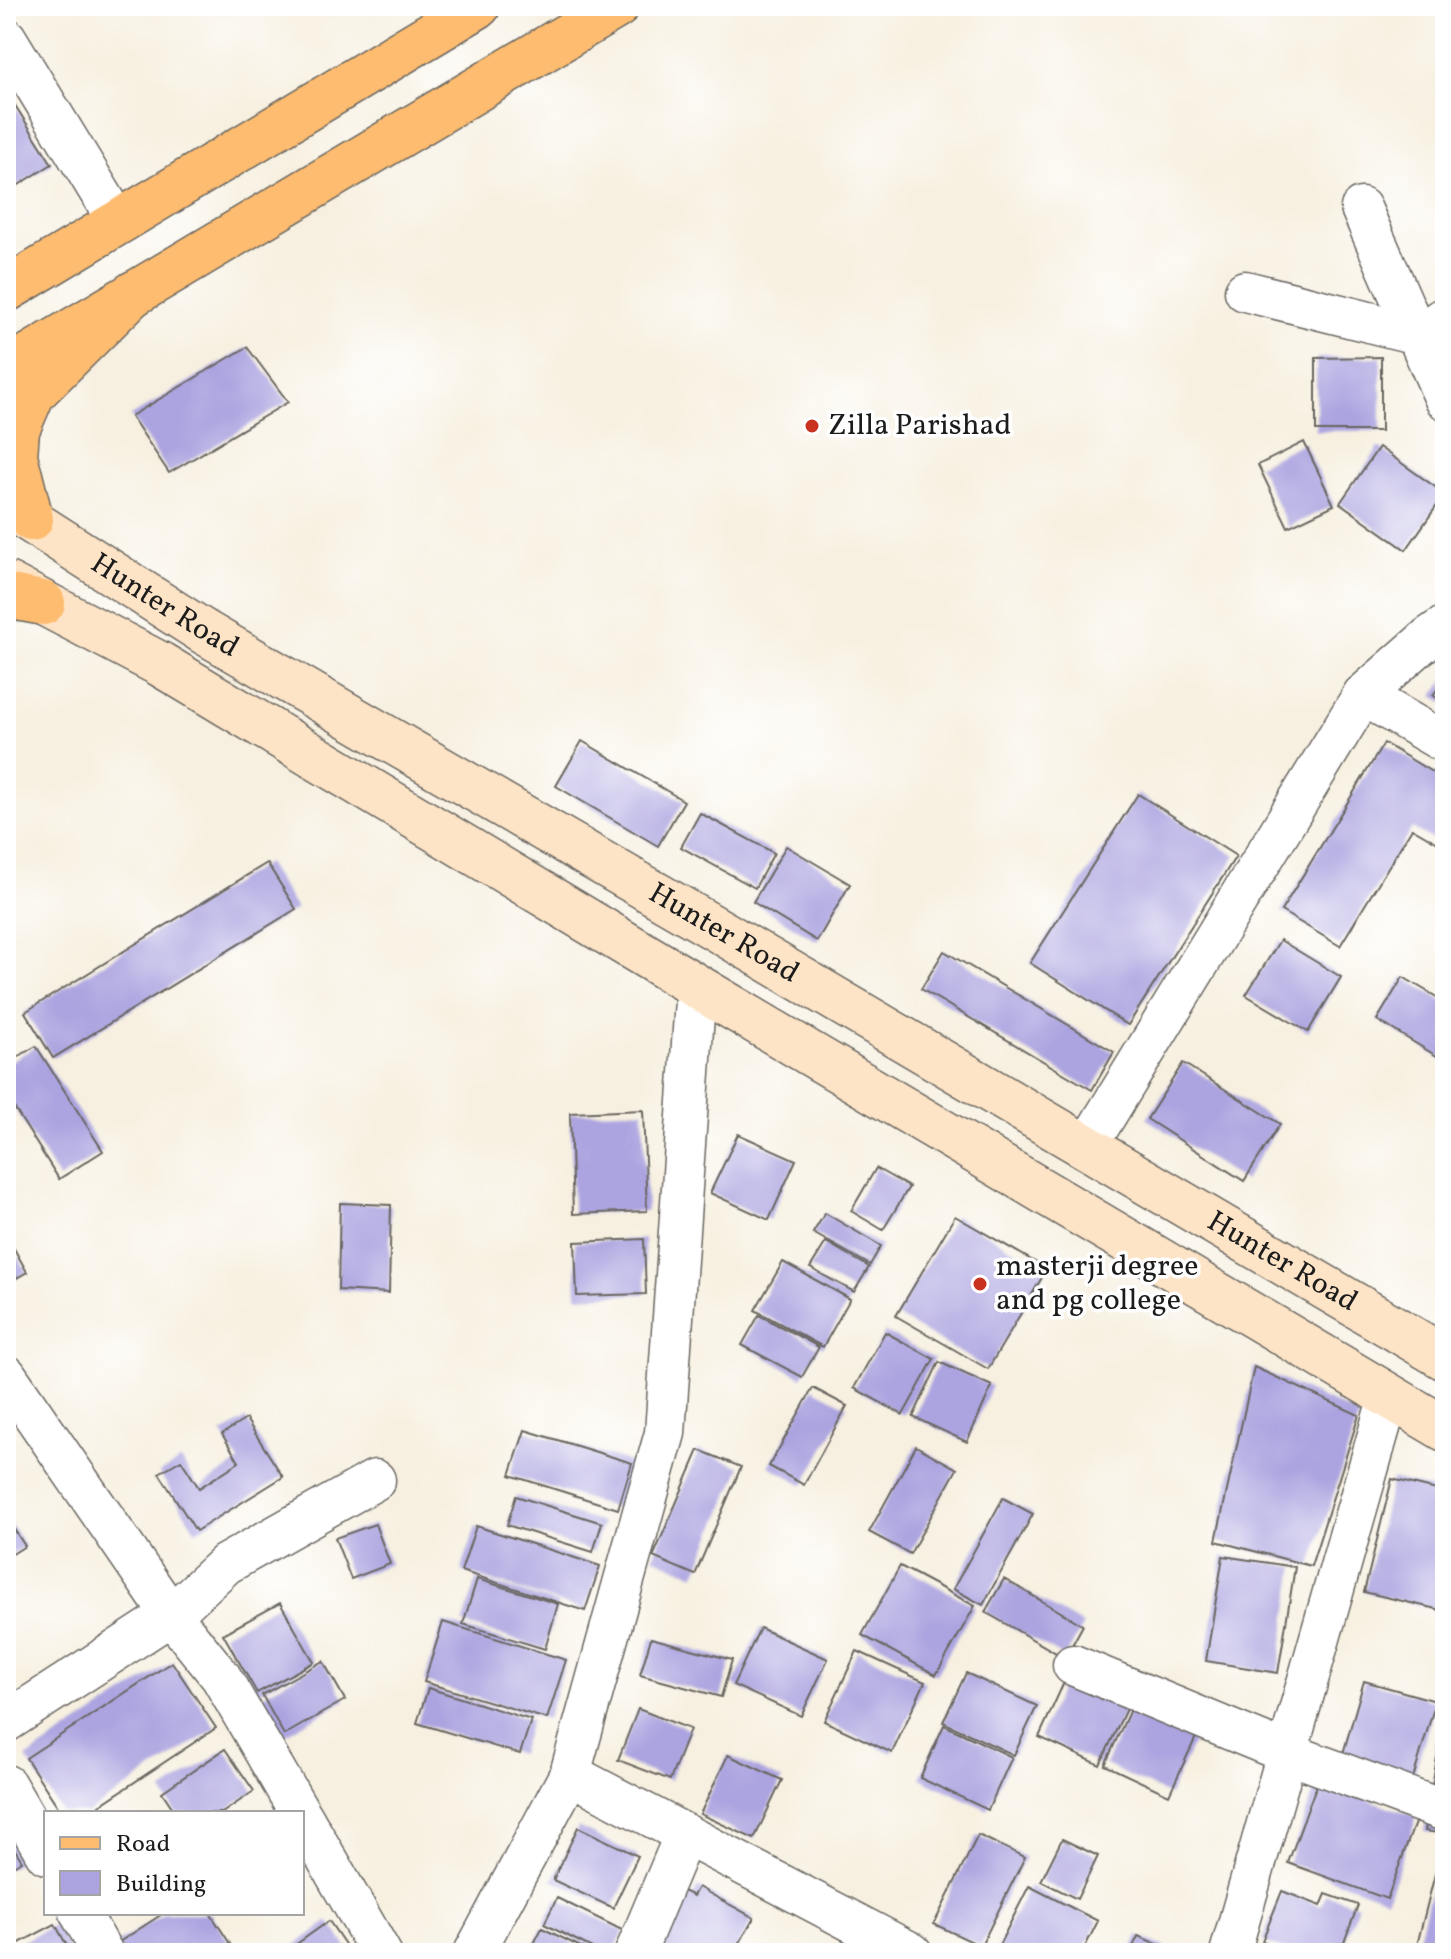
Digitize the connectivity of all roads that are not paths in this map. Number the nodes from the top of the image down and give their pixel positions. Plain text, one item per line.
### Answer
1 (478, 6) edge
2 (617, 6) edge
3 (6, 38) edge
4 (1361, 208) dead end
5 (118, 222) junction
6 (6, 290) edge
7 (1245, 291) dead end
8 (134, 293) junction
9 (1431, 326) edge
10 (6, 370) edge
11 (1445, 399) edge
12 (18, 512) edge
13 (18, 594) edge
14 (1445, 626) edge
15 (1363, 695) junction
16 (1445, 743) edge
17 (696, 986) junction
18 (1086, 1148) junction
19 (1445, 1358) edge
20 (6, 1375) edge
21 (1389, 1396) junction
22 (1445, 1429) edge
23 (375, 1480) dead end
24 (171, 1615) junction
25 (1073, 1665) dead end
26 (6, 1722) edge
27 (1287, 1753) junction
28 (570, 1774) junction
29 (6, 1785) edge
30 (299, 1811) edge
31 (1445, 1811) edge
32 (304, 1820) edge
33 (685, 1834) junction
34 (44, 1851) edge
35 (81, 1915) edge
36 (902, 1951) edge
37 (103, 1953) edge
38 (381, 1953) edge
39 (474, 1953) edge
40 (635, 1953) edge
41 (1230, 1953) edge

1 - 5 main road
2 - 8 main road
3 - 5 street
4 - 9 street
5 - 6 main road
7 - 9 street
8 - 10 main road
8 - 12 main road
9 - 11 street
12 - 18 main road, Hunter Road
13 - 17 main road, Hunter Road
14 - 15 street
15 - 16 street
15 - 18 street
17 - 21 main road, Hunter Road
17 - 28 street
18 - 19 main road, Hunter Road
20 - 24 street
21 - 22 main road, Hunter Road
21 - 27 street
23 - 24 street
24 - 26 street
24 - 30 street
25 - 27 street
27 - 31 street
27 - 41 street
28 - 33 street
28 - 39 street
29 - 34 street
32 - 38 street
33 - 36 street
33 - 40 street
35 - 37 street

